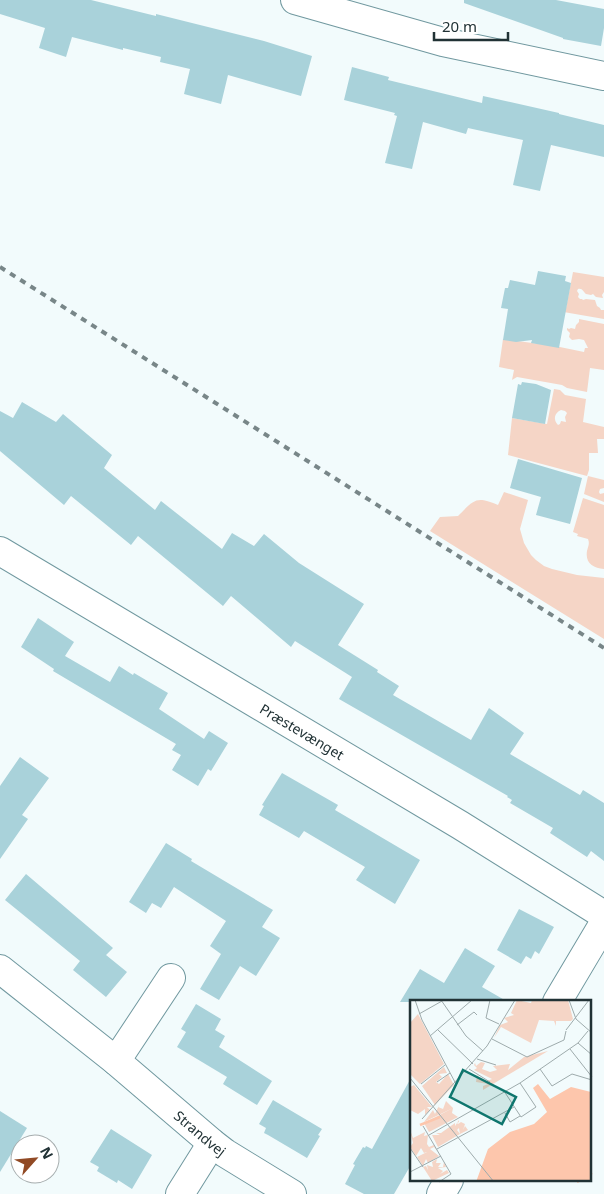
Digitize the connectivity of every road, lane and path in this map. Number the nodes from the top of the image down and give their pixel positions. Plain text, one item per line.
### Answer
1 (295, 0) edge
2 (604, 76) edge
3 (0, 552) edge
4 (604, 915) edge
5 (604, 923) edge
6 (0, 969) edge
7 (171, 978) dead end
8 (558, 1000) edge
9 (116, 1062) junction
10 (212, 1143) junction
11 (449, 1182) edge
12 (180, 1194) edge
13 (292, 1194) edge
14 (441, 1194) edge

1 - 2 street
3 - 4 street, Præstevænget
5 - 8 street
6 - 9 street, Strandvej
7 - 9 street
9 - 10 street, Strandvej
10 - 12 street
10 - 13 street, Strandvej
11 - 14 street

